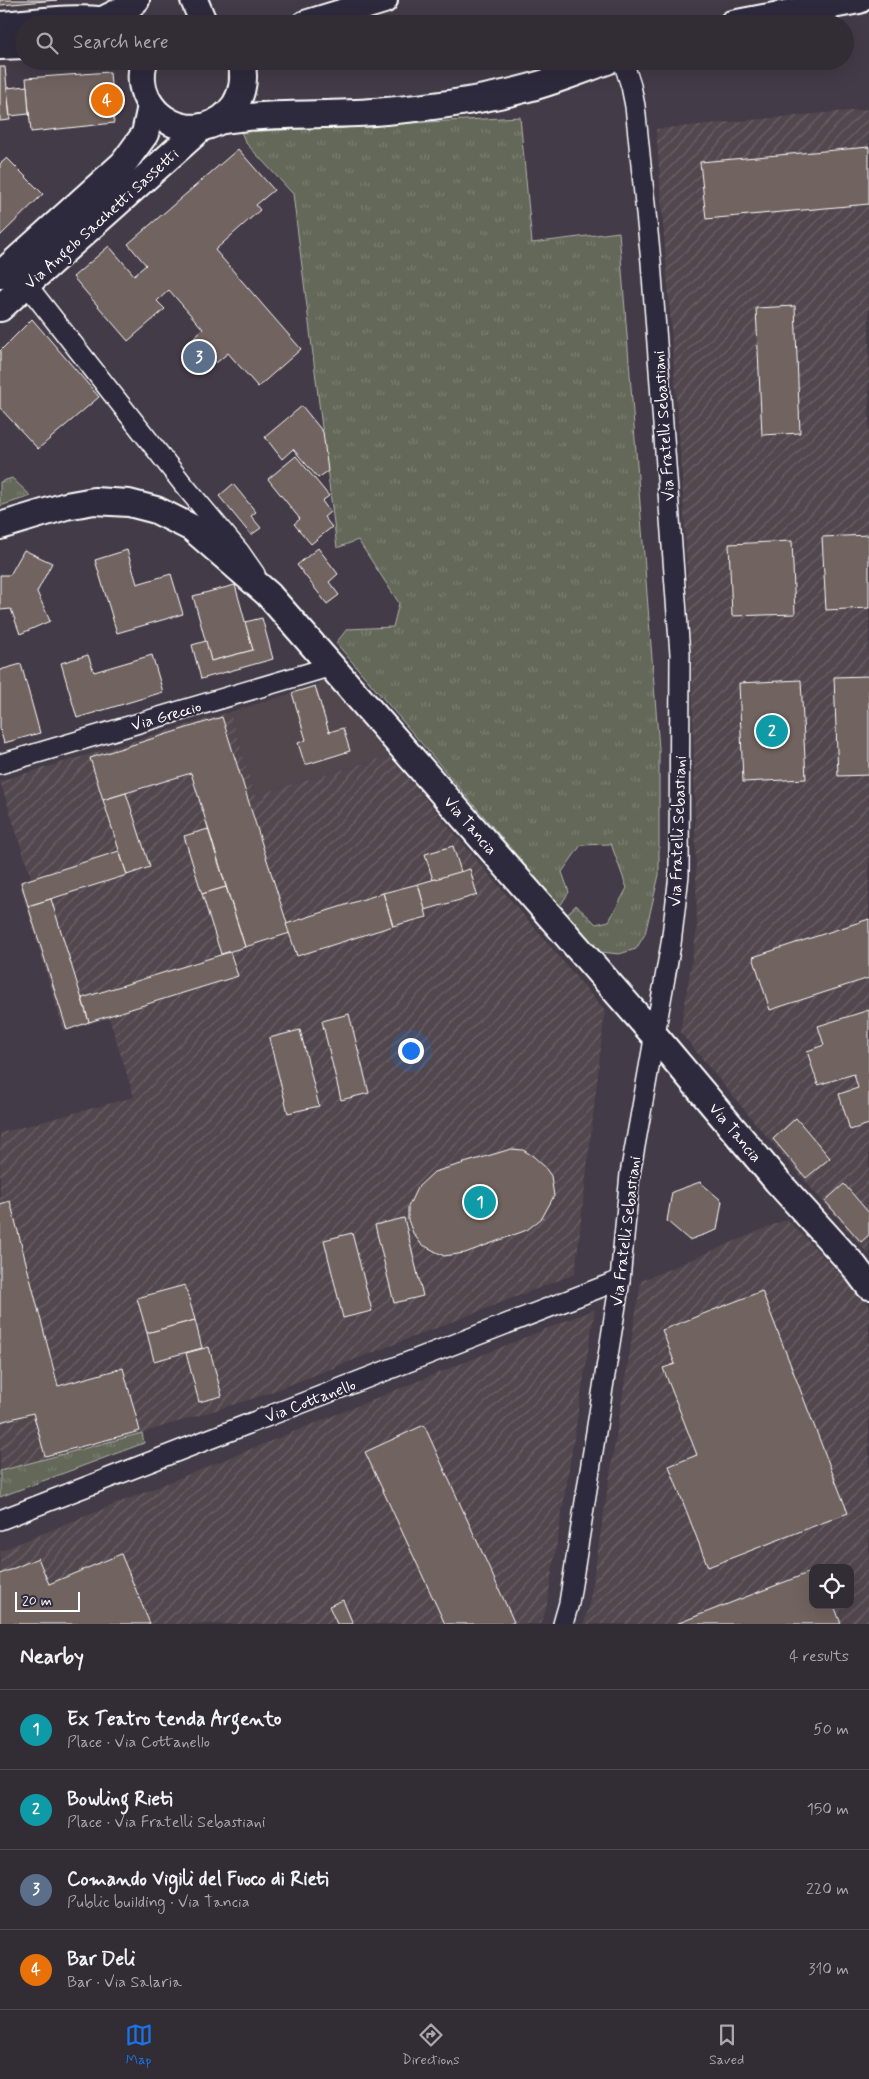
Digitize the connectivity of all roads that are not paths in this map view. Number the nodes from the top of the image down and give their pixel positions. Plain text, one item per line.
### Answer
1 (136, 0) edge
2 (194, 0) edge
3 (338, 0) edge
4 (859, 0) edge
5 (380, 1) edge
6 (120, 15) edge
7 (200, 15) edge
8 (335, 15) edge
9 (780, 15) edge
10 (15, 24) edge
11 (0, 25) edge
12 (15, 45) edge
13 (0, 46) edge
14 (242, 70) edge
15 (581, 70) edge
16 (626, 70) edge
17 (141, 78) edge
18 (210, 124) junction
19 (0, 275) edge
20 (26, 285) junction
21 (0, 308) edge
22 (0, 526) edge
23 (268, 594) junction
24 (332, 666) junction
25 (0, 764) edge
26 (655, 1036) junction
27 (620, 1280) junction
28 (869, 1286) edge
29 (0, 1520) edge
30 (563, 1624) edge

1 - 6 main road
2 - 7 main road
3 - 5 main road
4 - 9 main road
5 - 8 main road
10 - 11 main road
12 - 13 main road
14 - 18 main road, Via Angelo Sacchetti Sassetti
15 - 18 main road
16 - 26 street, Via Fratelli Sebastiani
17 - 18 main road
17 - 19 main road, Via Angelo Sacchetti Sassetti
18 - 20 main road, Via Angelo Sacchetti Sassetti
20 - 21 main road, Via Angelo Sacchetti Sassetti
20 - 23 street
22 - 23 main road, Via Tancia
23 - 24 main road, Via Tancia
24 - 25 street, Via Greccio
24 - 26 main road, Via Tancia
26 - 27 street, Via Fratelli Sebastiani
26 - 28 main road, Via Tancia
27 - 29 street, Via Cottanello
27 - 30 street, Via Fratelli Sebastiani

